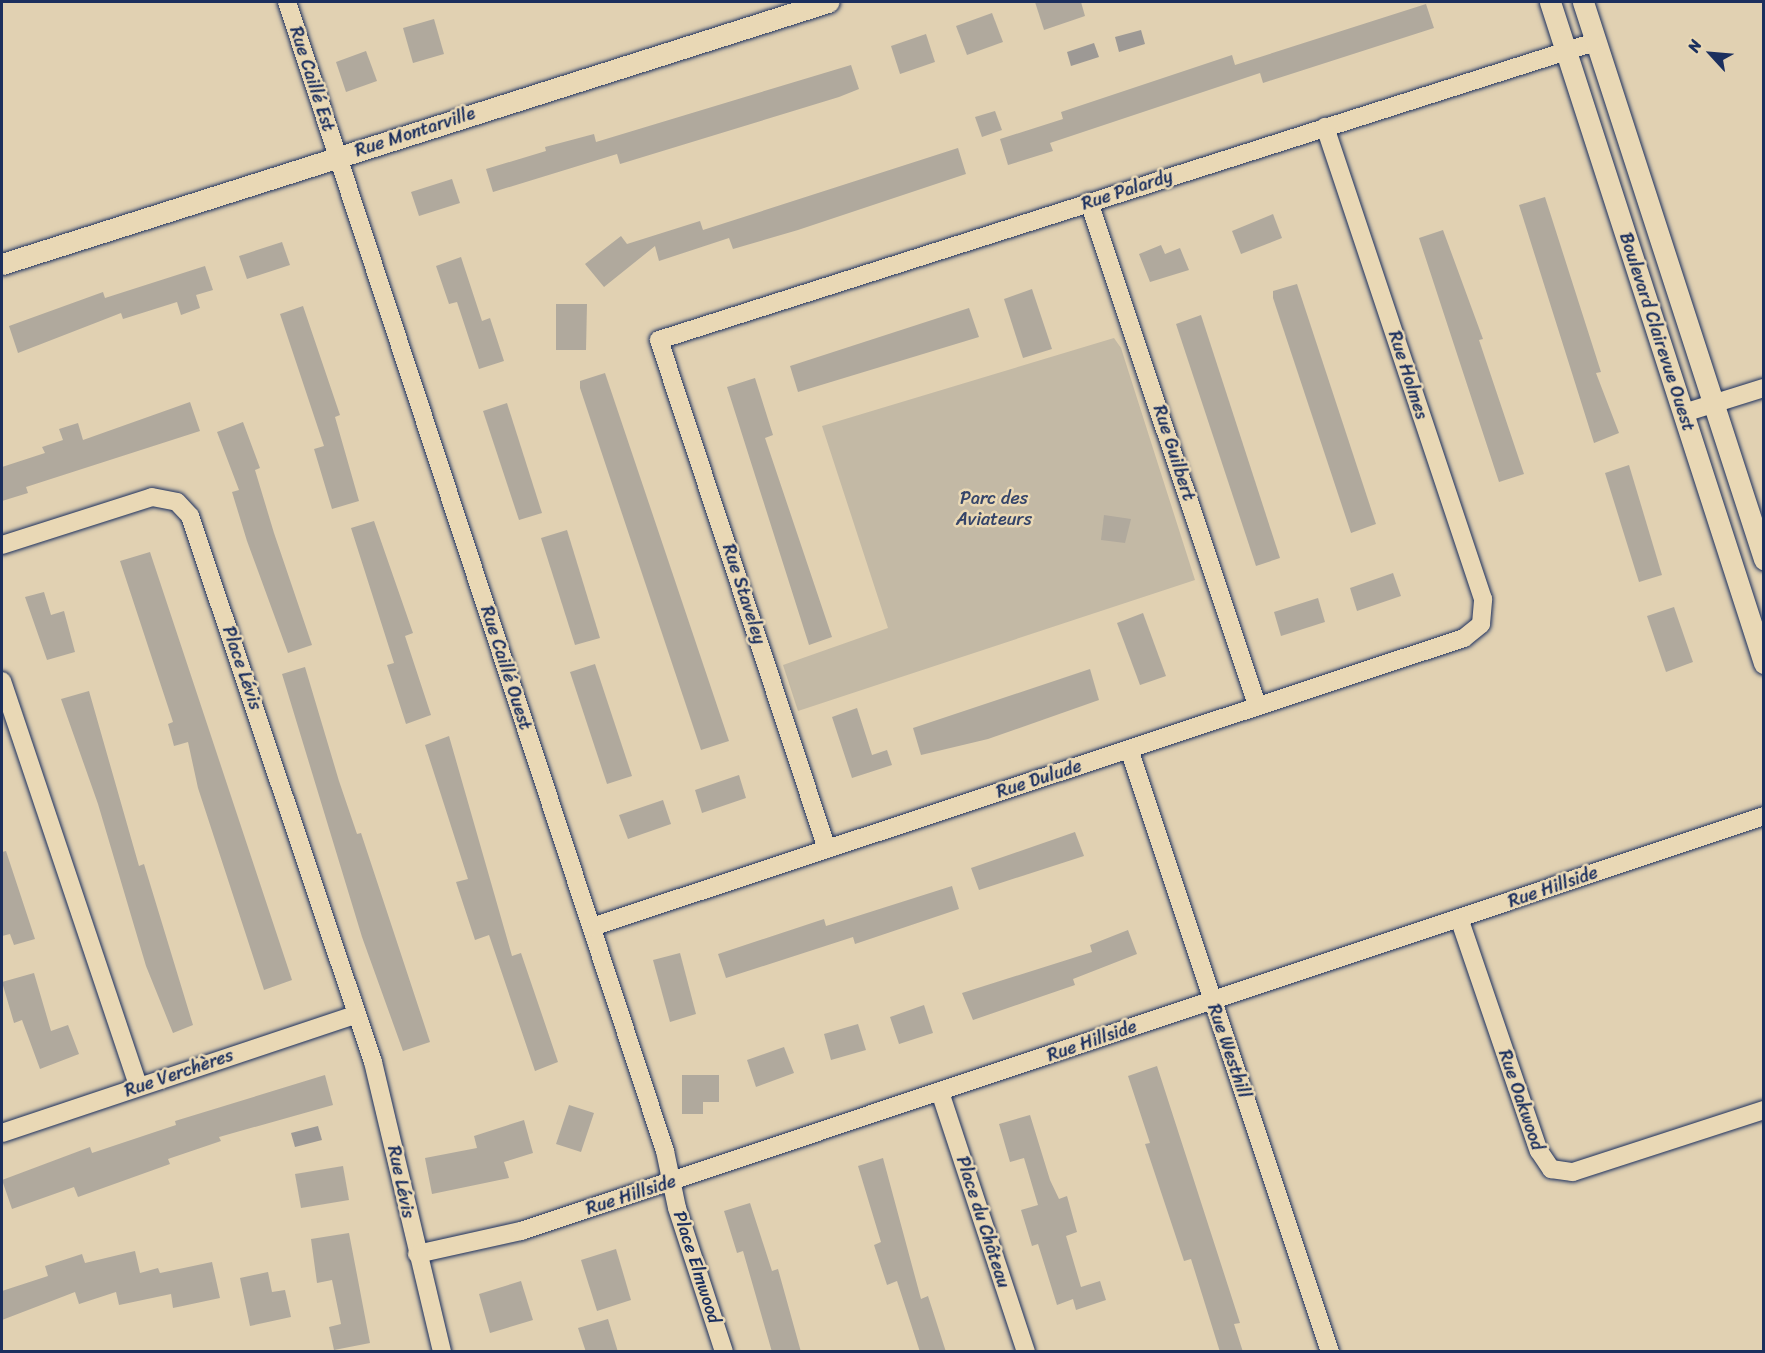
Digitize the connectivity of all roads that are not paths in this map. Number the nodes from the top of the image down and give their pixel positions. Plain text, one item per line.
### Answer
1 (286, 2) edge
2 (828, 2) edge
3 (1550, 2) edge
4 (1583, 2) edge
5 (1595, 42) junction
6 (1566, 51) junction
7 (1325, 127) junction
8 (337, 157) junction
9 (1089, 202) junction
10 (2, 264) edge
11 (659, 340) joint
12 (1764, 388) edge
13 (1713, 404) junction
14 (1684, 413) junction
15 (2, 545) edge
16 (1764, 559) edge
17 (1481, 624) joint
18 (1764, 663) edge
19 (2, 681) edge
20 (1257, 705) junction
21 (1129, 749) junction
22 (1764, 816) edge
23 (827, 849) junction
24 (1459, 918) junction
25 (592, 927) junction
26 (1212, 1001) junction
27 (357, 1014) junction
28 (139, 1087) junction
29 (940, 1092) junction
30 (1764, 1110) edge
31 (2, 1133) edge
32 (674, 1181) junction
33 (417, 1254) junction
34 (442, 1352) edge
35 (724, 1352) edge
36 (1026, 1352) edge
37 (1330, 1352) edge

1 - 8 street, Rue Caillé Est
2 - 8 street, Rue Montarville
3 - 6 street, Boulevard Clairevue Ouest
4 - 5 street, Boulevard Clairevue Ouest
5 - 6 street, Rue Palardy
5 - 13 street, Boulevard Clairevue Ouest
6 - 7 street, Rue Palardy
6 - 14 street, Boulevard Clairevue Ouest
7 - 9 street, Rue Palardy
7 - 17 street, Rue Holmes
8 - 10 street, Rue Montarville
8 - 25 street, Rue Caillé Ouest
9 - 11 street, Rue Palardy
9 - 20 street, Rue Guilbert
11 - 23 street, Rue Staveley
12 - 13 street
13 - 14 street
13 - 16 street, Boulevard Clairevue Ouest
14 - 18 street, Boulevard Clairevue Ouest
15 - 27 street, Place Lévis
17 - 20 street, Rue Dulude
19 - 28 street
20 - 21 street, Rue Dulude
21 - 23 street, Rue Dulude
21 - 26 street, Rue Westhill
22 - 24 street, Rue Hillside
23 - 25 street, Rue Dulude
24 - 26 street, Rue Hillside
24 - 30 street, Rue Oakwood
25 - 32 street, Rue Caillé Ouest
26 - 29 street, Rue Hillside
26 - 37 street, Rue Westhill
27 - 28 street, Rue Verchères
27 - 33 street, Rue Lévis
28 - 31 street, Rue Verchères
29 - 32 street, Rue Hillside
29 - 36 street, Place du Château
32 - 33 street, Rue Hillside
32 - 35 street, Place Elmwood
33 - 34 street, Rue Lévis

